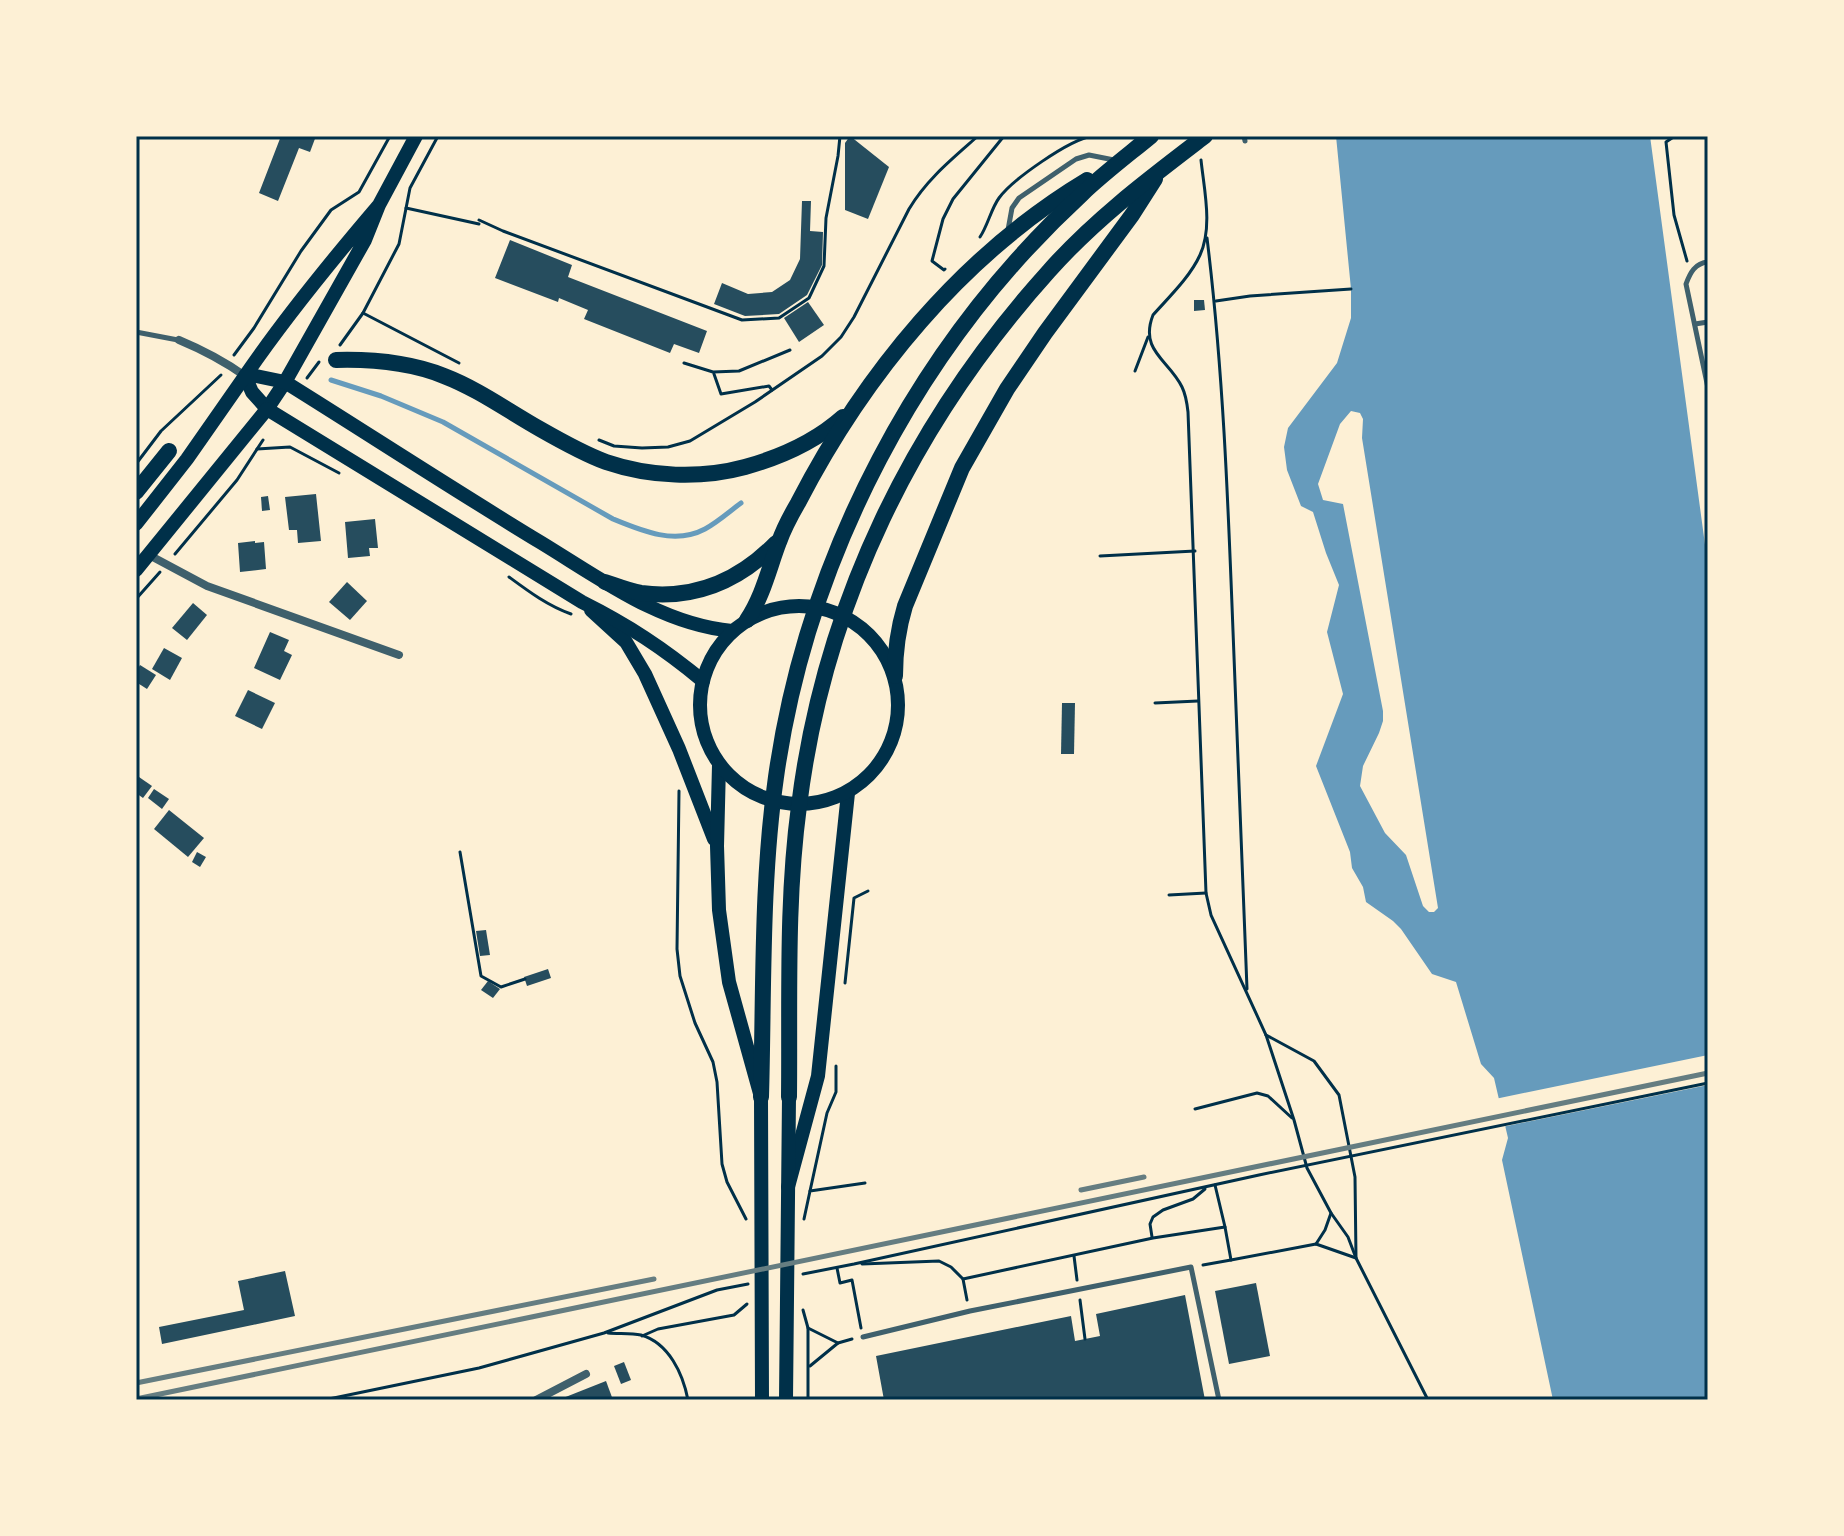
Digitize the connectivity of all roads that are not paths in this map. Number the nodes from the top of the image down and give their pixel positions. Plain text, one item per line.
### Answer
1 (416, 136) edge
2 (1150, 138) edge
3 (1203, 144) edge
4 (1119, 160) junction
5 (1160, 171) junction
6 (379, 205) junction
7 (1708, 262) edge
8 (1708, 322) edge
9 (1695, 324) junction
10 (136, 332) edge
11 (179, 340) joint
12 (332, 357) road end
13 (245, 376) junction
14 (291, 386) junction
15 (1708, 388) edge
16 (853, 409) junction
17 (273, 413) junction
18 (169, 451) dead end
19 (136, 492) edge
20 (136, 524) edge
21 (780, 539) junction
22 (149, 555) junction
23 (136, 570) edge
24 (605, 582) junction
25 (581, 610) junction
26 (747, 620) junction
27 (732, 631) junction
28 (399, 655) dead end
29 (895, 676) junction
30 (703, 681) junction
31 (719, 765) junction
32 (848, 793) junction
33 (717, 846) junction
34 (761, 1097) junction
35 (789, 1097) joint
36 (788, 1187) junction
37 (863, 1337) road end
38 (586, 1374) dead end
39 (536, 1400) edge
40 (762, 1400) edge
41 (786, 1400) edge
42 (1219, 1400) edge

1 - 6 main road
2 - 4 highway
3 - 5 highway
4 - 16 highway
4 - 34 highway
5 - 29 highway
5 - 35 highway
6 - 13 main road
6 - 14 main road
7 - 9 lane
8 - 9 lane
9 - 15 lane
10 - 11 lane
11 - 13 street
12 - 16 highway
13 - 14 main road
13 - 17 main road
13 - 20 main road
14 - 17 main road
14 - 24 main road
16 - 21 highway
17 - 22 main road
17 - 25 main road
18 - 19 highway
21 - 24 highway
21 - 26 highway
22 - 23 main road
22 - 28 street
24 - 27 main road
25 - 30 main road
25 - 33 main road
26 - 27 main road
26 - 29 main road
27 - 30 main road
29 - 32 main road
30 - 31 main road
31 - 32 main road
31 - 33 main road
32 - 36 main road
33 - 34 main road
34 - 40 main road
35 - 36 main road
36 - 41 main road
37 - 42 lane
38 - 39 street

